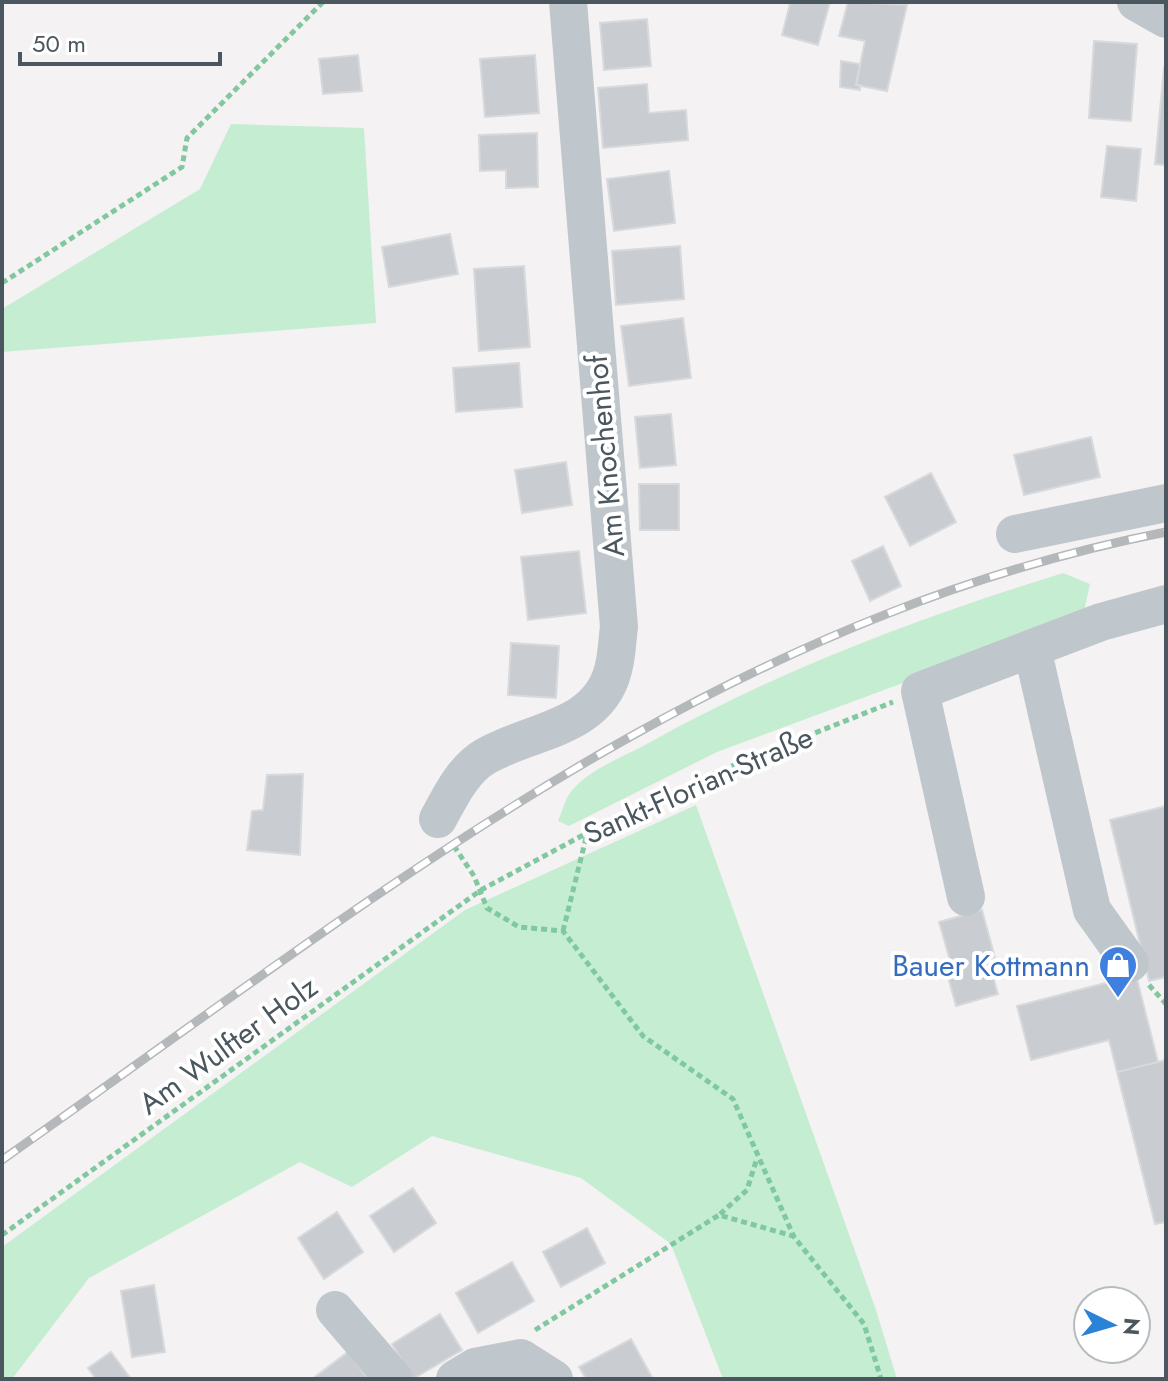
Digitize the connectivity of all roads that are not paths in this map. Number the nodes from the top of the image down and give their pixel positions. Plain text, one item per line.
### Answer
1 (568, 2) edge
2 (1136, 2) edge
3 (1166, 19) edge
4 (1166, 503) edge
5 (1015, 534) dead end
6 (1166, 604) edge
7 (1032, 648) junction
8 (438, 819) road end
9 (966, 897) dead end
10 (1130, 963) dead end
11 (335, 1310) dead end
12 (394, 1379) edge
13 (455, 1379) edge
14 (554, 1379) edge

1 - 8 street, Am Knochenhof
2 - 3 street
4 - 5 street
6 - 7 street
7 - 9 street
7 - 10 street
11 - 12 street
13 - 14 street

